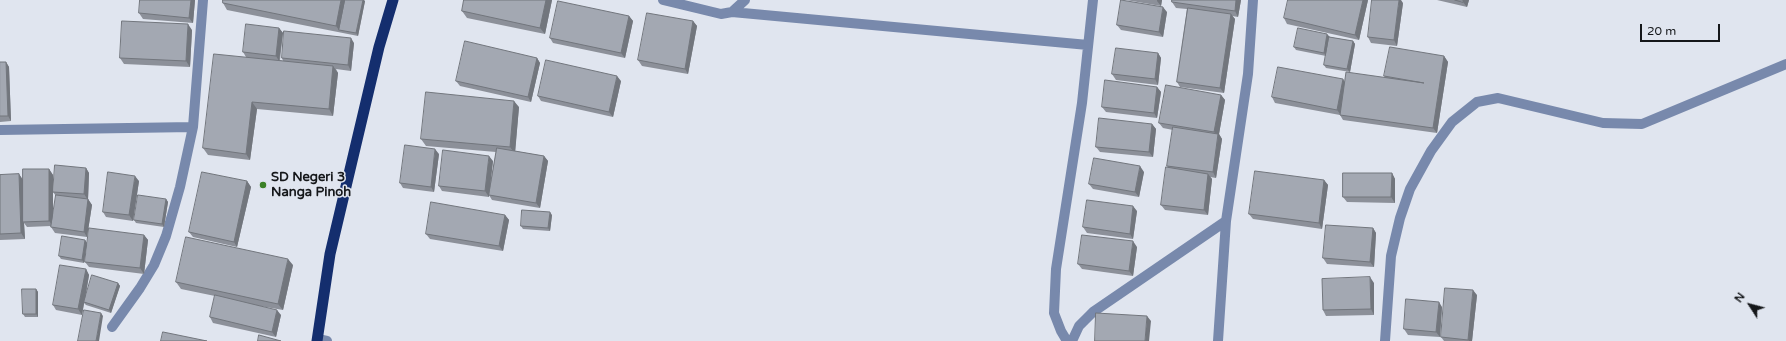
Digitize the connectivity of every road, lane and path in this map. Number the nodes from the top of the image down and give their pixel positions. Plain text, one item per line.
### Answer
1 (203, 0) edge
2 (393, 0) edge
3 (663, 0) edge
4 (745, 0) edge
5 (1093, 0) edge
6 (1253, 0) edge
7 (732, 12) junction
8 (1088, 45) junction
9 (1786, 64) edge
10 (193, 127) junction
11 (0, 130) edge
12 (1226, 221) junction
13 (112, 328) dead end
14 (321, 340) edge
15 (1067, 341) edge
16 (1072, 341) edge
17 (1218, 341) edge
18 (1385, 341) edge

1 - 10 street
2 - 14 highway
3 - 7 street
4 - 7 street
5 - 8 street
6 - 12 street
7 - 8 street
8 - 15 street
9 - 18 street
10 - 11 street
10 - 13 street
12 - 16 street
12 - 17 street

